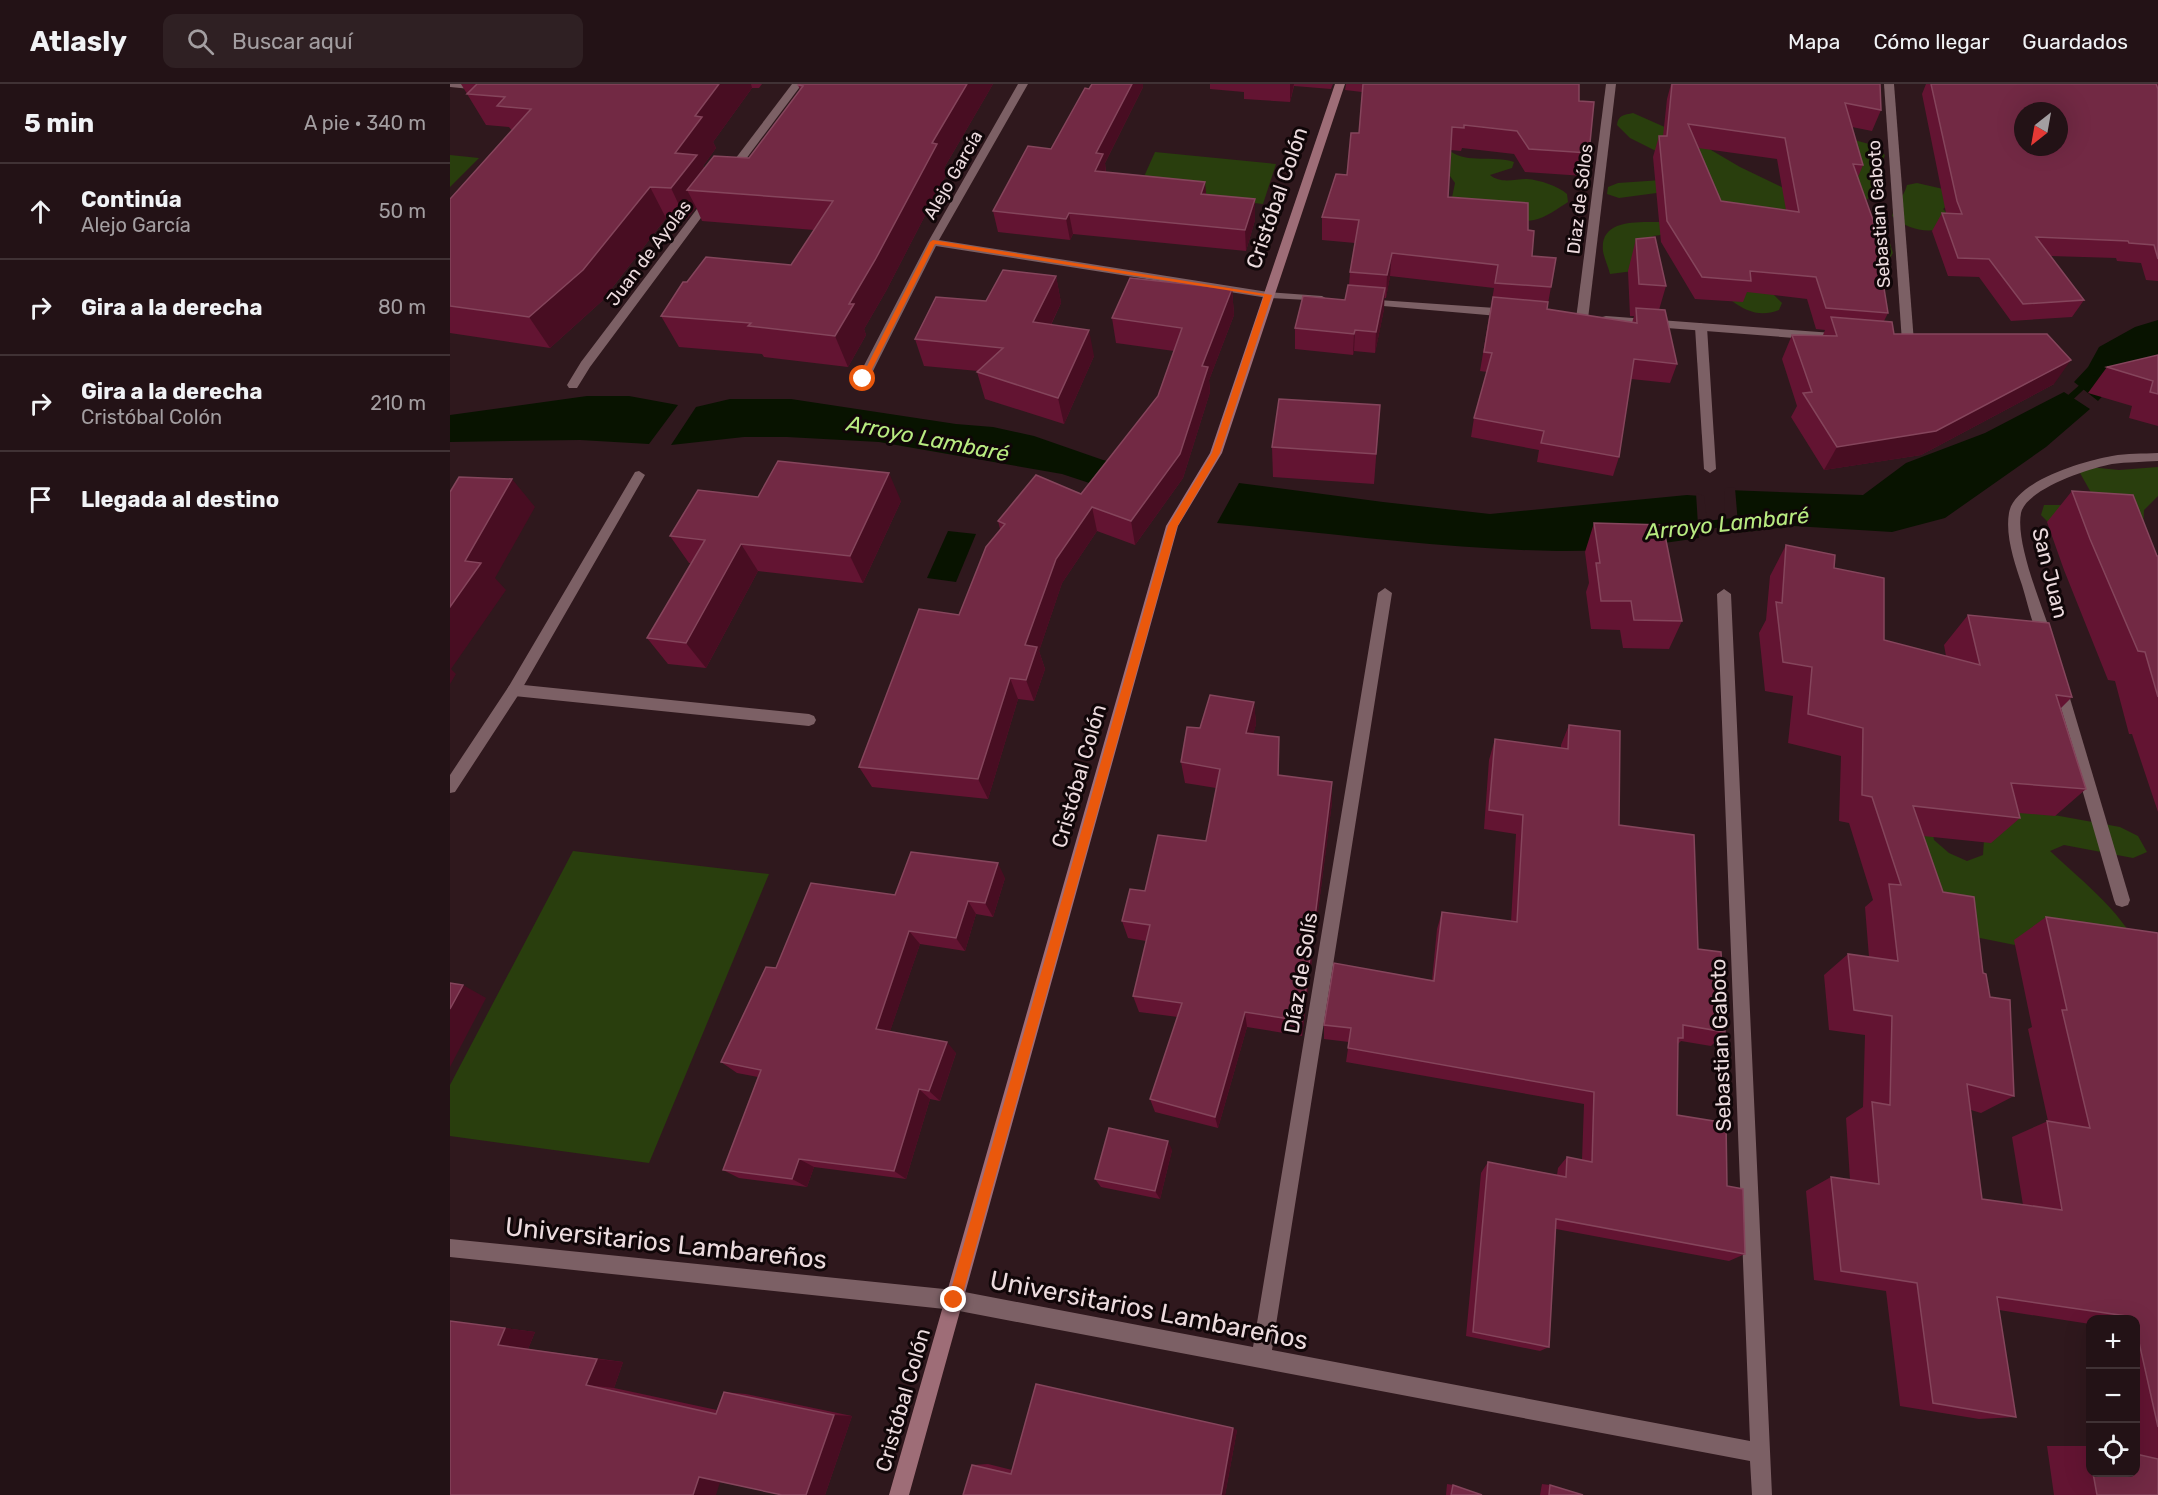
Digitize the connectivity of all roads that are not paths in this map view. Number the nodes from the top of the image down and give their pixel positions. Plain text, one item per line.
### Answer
1 (450, 84) edge
2 (797, 84) edge
3 (1023, 84) edge
4 (1340, 84) edge
5 (1611, 84) edge
6 (1889, 84) edge
7 (495, 89) edge
8 (726, 178) edge
9 (719, 187) edge
10 (933, 242) junction
11 (1268, 295) junction
12 (1524, 314) edge
13 (1701, 327) junction
14 (1850, 338) edge
15 (1908, 342) edge
16 (863, 379) dead end
17 (573, 385) dead end
18 (2158, 457) edge
19 (1710, 470) dead end
20 (639, 475) dead end
21 (1385, 593) dead end
22 (1724, 594) dead end
23 (2050, 654) edge
24 (2056, 676) edge
25 (514, 690) junction
26 (809, 720) dead end
27 (450, 787) edge
28 (2122, 900) dead end
29 (450, 1248) edge
30 (954, 1300) junction
31 (1261, 1359) junction
32 (1761, 1453) junction
33 (899, 1495) edge
34 (1762, 1495) edge

1 - 7 street
2 - 8 street
3 - 10 street, Alejo García
4 - 11 street, Cristóbal Colón
5 - 13 street, Diaz de Sólos
6 - 15 street, Sebastian Gaboto
9 - 17 street, Juan de Ayolas
10 - 11 street
10 - 16 street, Alejo García
11 - 12 street
11 - 30 street, Cristóbal Colón
13 - 14 street
13 - 19 street
18 - 23 street, San Juan
20 - 25 street
21 - 31 street, Díaz de Solís
22 - 32 street, Sebastian Gaboto
24 - 28 street
25 - 26 street
25 - 27 street
29 - 30 street, Universitarios Lambareños
30 - 31 street, Universitarios Lambareños
30 - 33 street, Cristóbal Colón
31 - 32 street, Universitarios Lambareños
32 - 34 street, Sebastian Gaboto

